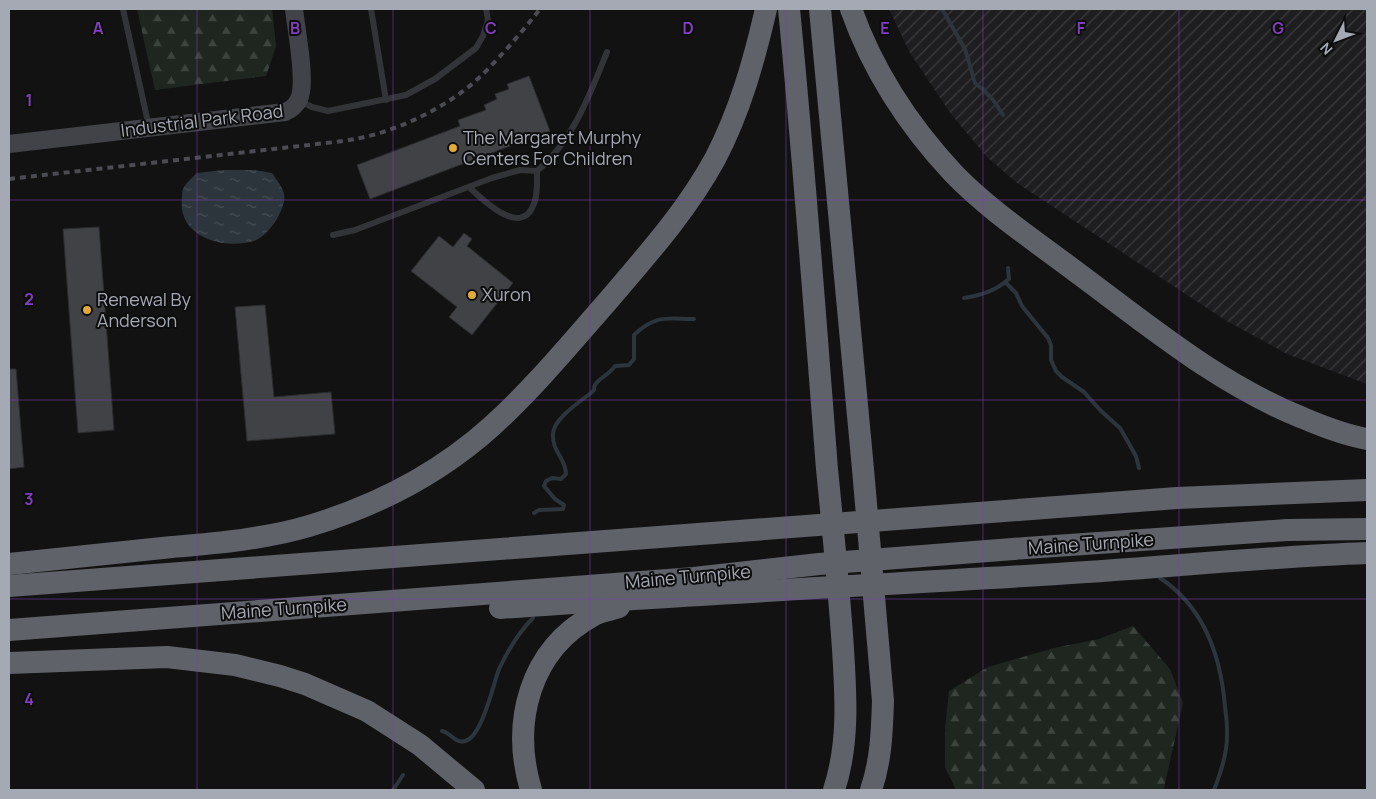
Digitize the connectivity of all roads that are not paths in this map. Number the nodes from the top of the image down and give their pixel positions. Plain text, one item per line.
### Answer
1 (122, 9) edge
2 (294, 9) edge
3 (371, 9) edge
4 (486, 9) edge
5 (766, 9) edge
6 (789, 9) edge
7 (820, 9) edge
8 (850, 9) edge
9 (607, 52) dead end
10 (299, 100) junction
11 (386, 100) junction
12 (150, 128) junction
13 (9, 144) edge
14 (537, 171) junction
15 (469, 187) junction
16 (333, 235) dead end
17 (1367, 439) edge
18 (1367, 490) edge
19 (1367, 528) edge
20 (1367, 553) edge
21 (9, 564) edge
22 (9, 586) edge
23 (651, 597) junction
24 (9, 630) edge
25 (9, 644) edge
26 (9, 664) edge
27 (474, 790) edge
28 (531, 790) edge
29 (834, 790) edge
30 (871, 790) edge

1 - 12 lane
2 - 10 street, Industrial Park Road
3 - 11 lane
4 - 11 lane
5 - 21 highway
6 - 29 highway
7 - 30 highway
8 - 17 highway
9 - 14 lane
10 - 11 lane
10 - 12 street, Industrial Park Road
12 - 13 street, Industrial Park Road
14 - 15 lane
14 - 15 lane
15 - 16 lane
18 - 22 highway
19 - 24 highway, Maine Turnpike
20 - 23 highway
23 - 25 highway
23 - 28 highway
26 - 27 highway

